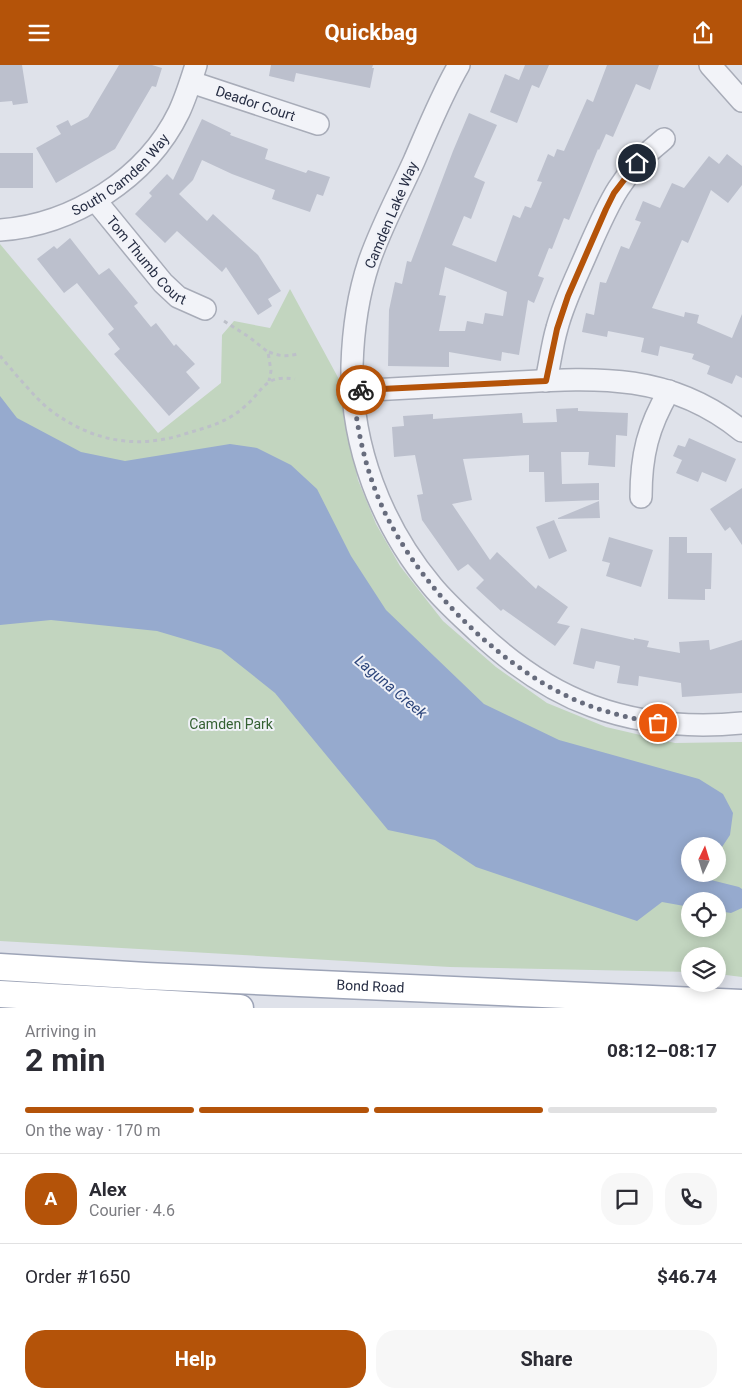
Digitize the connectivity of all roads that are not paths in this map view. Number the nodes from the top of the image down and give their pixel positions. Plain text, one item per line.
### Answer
1 (710, 65) edge
2 (456, 69) edge
3 (193, 73) edge
4 (742, 101) edge
5 (318, 124) dead end
6 (664, 139) dead end
7 (96, 201) junction
8 (0, 230) edge
9 (204, 309) dead end
10 (546, 381) junction
11 (353, 391) junction
12 (669, 391) junction
13 (742, 431) edge
14 (641, 497) dead end
15 (742, 723) edge
16 (0, 967) edge
17 (146, 976) junction
18 (0, 994) edge
19 (742, 1003) edge
20 (146, 1006) edge
21 (240, 1008) edge

1 - 4 street
2 - 11 street, Camden Lake Way
3 - 5 street, Deador Court
3 - 7 street, South Camden Way
6 - 10 street
7 - 8 street, South Camden Way
7 - 9 street, Tom Thumb Court
10 - 11 street
10 - 12 street
11 - 15 street, Camden Lake Way
12 - 13 street
12 - 14 street
16 - 17 main road, Bond Road
17 - 19 main road, Bond Road
17 - 20 street
18 - 20 main road
20 - 21 main road

